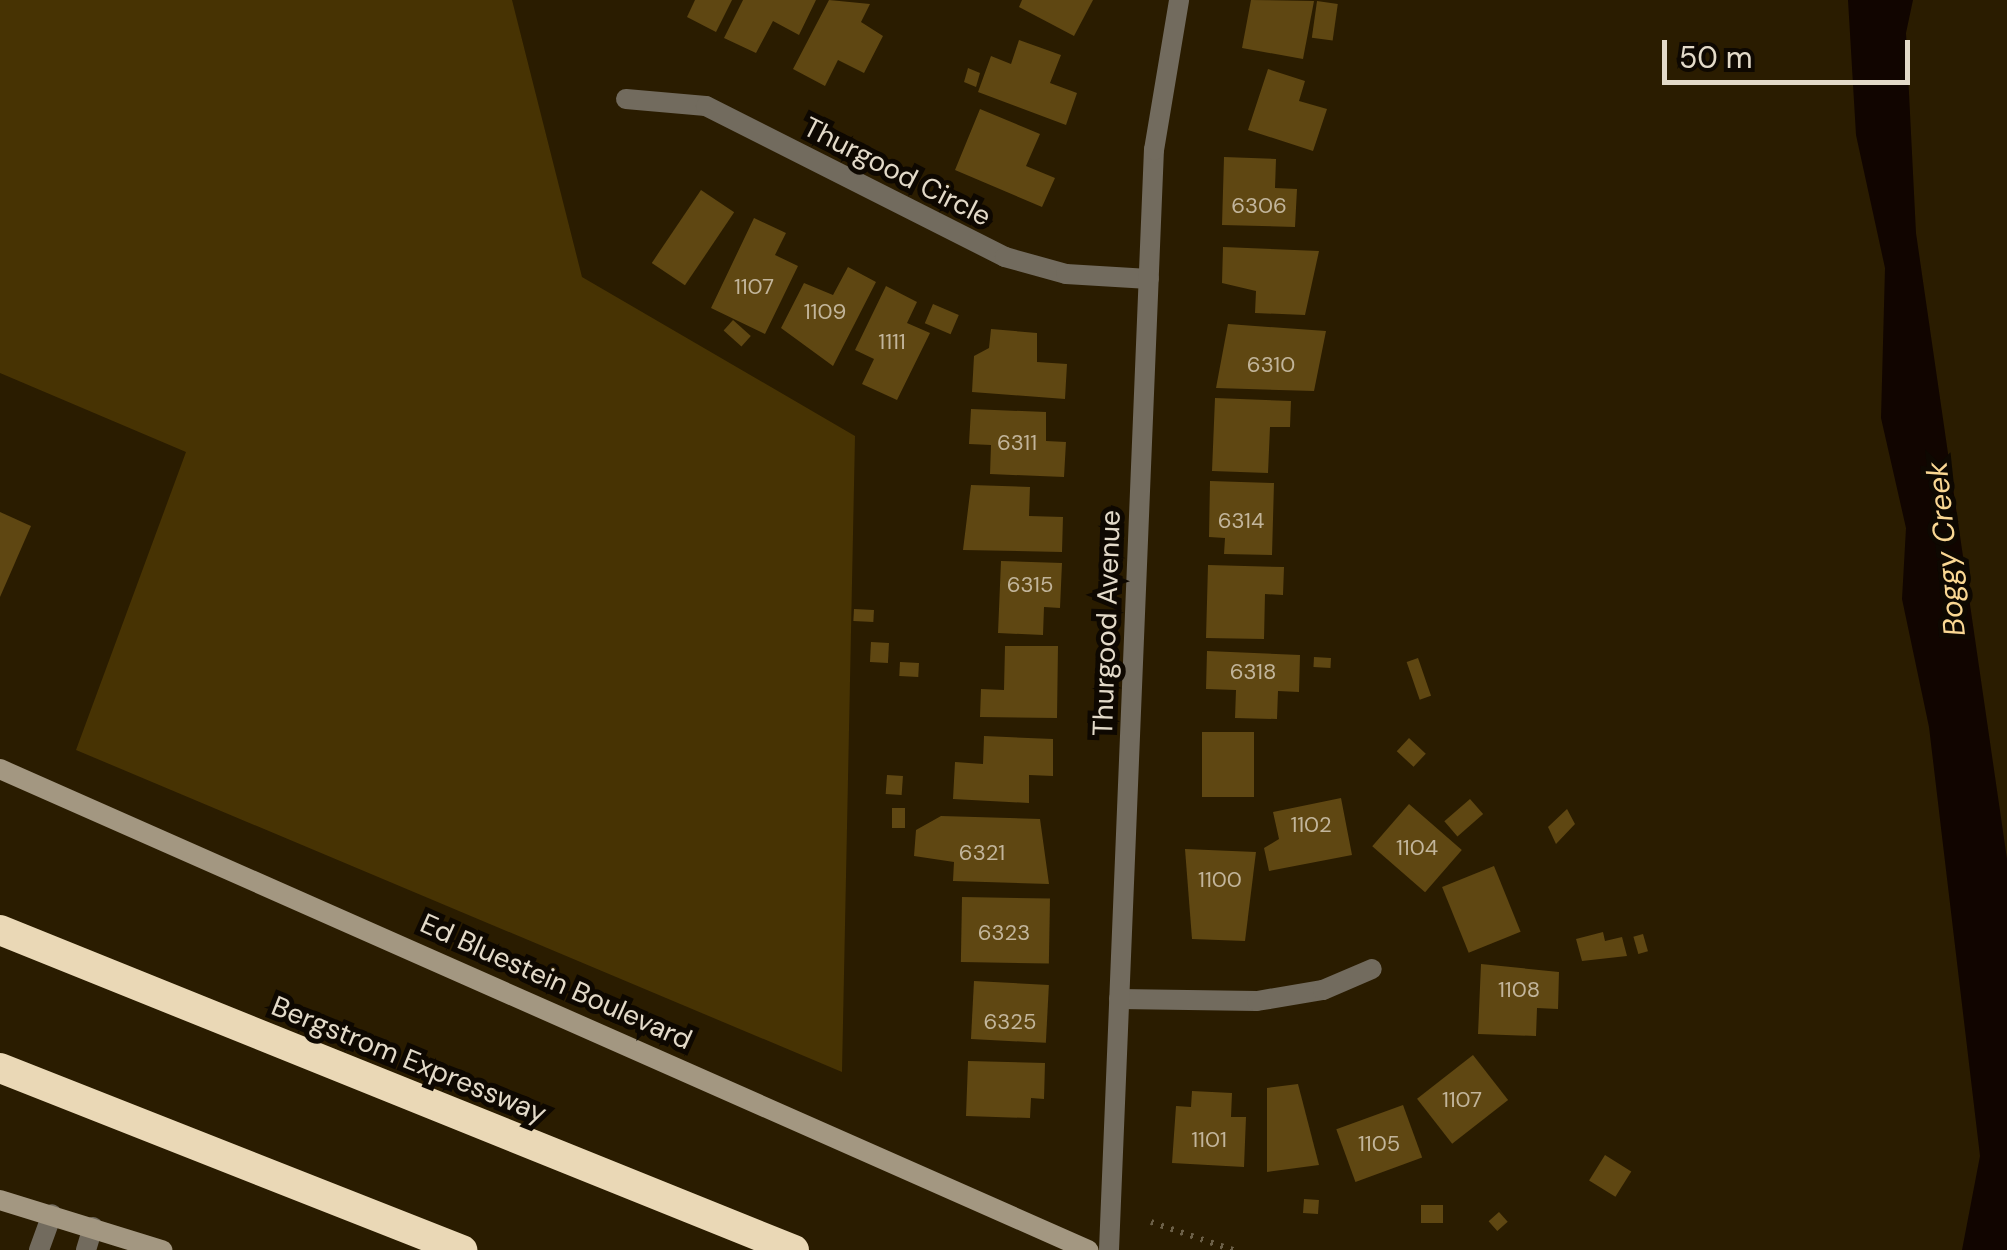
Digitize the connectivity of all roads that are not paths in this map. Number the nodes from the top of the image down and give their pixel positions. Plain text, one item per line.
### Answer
1 (1179, 0) edge
2 (626, 99) dead end
3 (1149, 279) junction
4 (0, 769) edge
5 (0, 930) edge
6 (1372, 969) dead end
7 (1118, 999) junction
8 (0, 1068) edge
9 (0, 1200) edge
10 (52, 1214) junction
11 (94, 1226) junction
12 (39, 1250) edge
13 (86, 1250) edge
14 (162, 1250) edge
15 (463, 1250) edge
16 (794, 1250) edge
17 (1088, 1250) edge
18 (1109, 1250) edge

1 - 3 street, Thurgood Avenue
2 - 3 street, Thurgood Circle
3 - 7 street, Thurgood Avenue
4 - 17 main road, Ed Bluestein Boulevard
5 - 16 highway, Bergstrom Expressway
6 - 7 street
7 - 18 street, Thurgood Avenue
8 - 15 highway
9 - 10 main road
10 - 11 main road
10 - 12 street
11 - 13 street
11 - 14 main road

